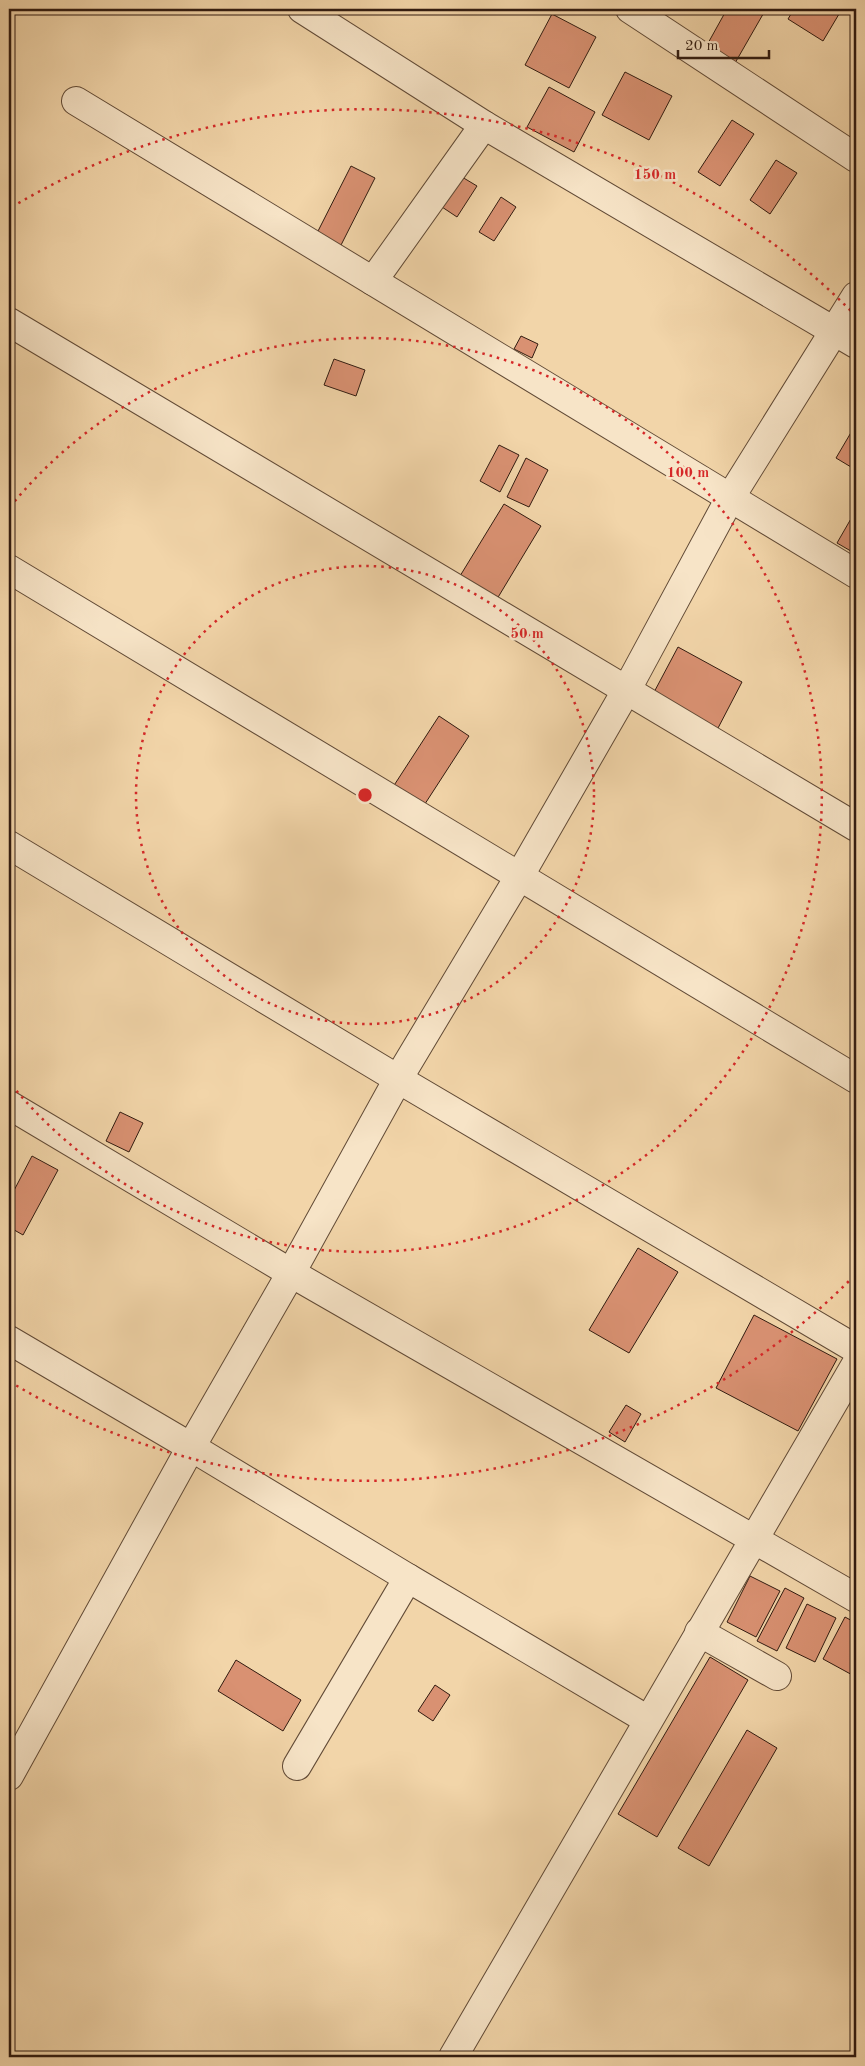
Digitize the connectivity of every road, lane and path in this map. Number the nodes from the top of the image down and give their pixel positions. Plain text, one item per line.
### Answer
1 (302, 9) edge
2 (630, 9) edge
3 (76, 101) dead end
4 (484, 125) junction
5 (856, 158) edge
6 (373, 281) junction
7 (856, 296) edge
8 (9, 322) edge
9 (846, 338) edge
10 (730, 498) junction
11 (9, 569) edge
12 (856, 574) edge
13 (626, 691) junction
14 (856, 827) edge
15 (9, 845) edge
16 (519, 877) junction
17 (398, 1079) junction
18 (856, 1079) edge
19 (9, 1105) edge
20 (291, 1273) junction
21 (9, 1340) edge
22 (856, 1349) edge
23 (856, 1364) edge
24 (191, 1447) junction
25 (754, 1538) junction
26 (408, 1578) junction
27 (856, 1598) edge
28 (699, 1632) junction
29 (777, 1676) dead end
30 (648, 1720) junction
31 (297, 1766) dead end
32 (9, 1776) edge
33 (453, 2057) edge

1 - 4 street
2 - 5 street
3 - 6 street
4 - 6 street
4 - 9 street
6 - 10 street
7 - 9 street
8 - 13 street
9 - 10 street
10 - 12 street
10 - 13 street
11 - 16 street
13 - 14 street
13 - 16 street
15 - 17 street
16 - 17 street
16 - 18 street
17 - 20 street
17 - 22 street
19 - 20 street
20 - 24 street
20 - 25 street
21 - 24 street
23 - 25 street
24 - 26 street
24 - 32 street
25 - 27 street
25 - 28 street
26 - 30 street
26 - 31 street
28 - 29 street
28 - 30 street
30 - 33 street

